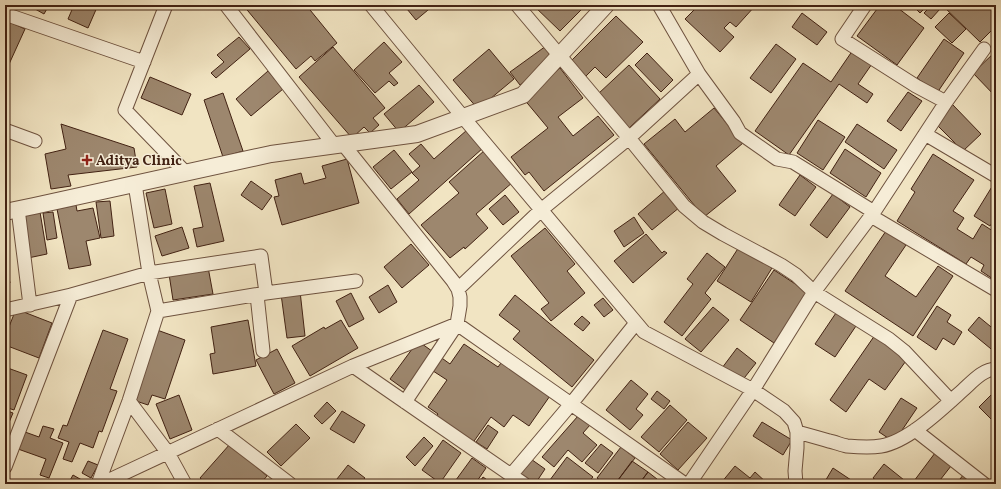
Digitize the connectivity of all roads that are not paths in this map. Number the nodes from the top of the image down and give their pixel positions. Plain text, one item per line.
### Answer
1 (166, 5) edge
2 (226, 5) edge
3 (371, 5) edge
4 (517, 5) edge
5 (606, 5) edge
6 (659, 5) edge
7 (865, 5) edge
8 (5, 14) edge
9 (984, 49) dead end
10 (559, 56) junction
11 (144, 62) junction
12 (699, 74) junction
13 (946, 102) junction
14 (463, 117) junction
15 (5, 130) edge
16 (925, 134) junction
17 (629, 138) junction
18 (35, 141) dead end
19 (338, 145) junction
20 (186, 173) junction
21 (996, 176) edge
22 (134, 184) junction
23 (11, 210) edge
24 (542, 210) junction
25 (872, 214) junction
26 (149, 273) junction
27 (356, 281) dead end
28 (458, 289) junction
29 (996, 290) edge
30 (814, 292) junction
31 (261, 294) junction
32 (71, 295) junction
33 (30, 305) junction
34 (5, 310) edge
35 (158, 311) junction
36 (636, 322) junction
37 (456, 324) junction
38 (263, 351) dead end
39 (354, 366) junction
40 (996, 369) edge
41 (754, 390) junction
42 (129, 401) junction
43 (951, 401) junction
44 (405, 402) junction
45 (571, 404) junction
46 (218, 429) junction
47 (915, 430) junction
48 (797, 432) junction
49 (168, 453) junction
50 (6, 464) edge
51 (511, 475) junction
52 (282, 482) edge
53 (100, 484) edge
54 (185, 484) edge
55 (524, 484) edge
56 (685, 484) edge
57 (690, 484) edge
58 (796, 484) edge
59 (984, 484) edge

1 - 11 street
2 - 19 street
3 - 14 street
4 - 10 street
5 - 10 street
6 - 12 street
7 - 13 street
8 - 11 street
9 - 13 street
10 - 14 street
10 - 17 street
11 - 20 street
12 - 17 street
12 - 25 street
13 - 16 street
14 - 19 street
14 - 24 street
15 - 18 street
16 - 21 street
16 - 25 street
17 - 24 street
17 - 30 street
19 - 20 street
19 - 28 street
20 - 22 street
22 - 23 street
22 - 26 street
23 - 33 street
24 - 28 street
24 - 36 street
25 - 29 street
25 - 30 street
26 - 31 street
26 - 32 street
26 - 35 street
27 - 31 street
28 - 37 street
30 - 41 street
30 - 43 street
31 - 35 street
31 - 38 street
32 - 33 street
32 - 50 street
33 - 34 street
35 - 42 street
36 - 41 street
36 - 45 street
37 - 39 street
37 - 44 street
37 - 45 street
39 - 44 street
39 - 46 street
40 - 43 street
41 - 48 street
41 - 57 street
42 - 49 street
42 - 53 street
43 - 47 street
44 - 51 street
45 - 51 street
45 - 56 street
46 - 49 street
46 - 52 street
47 - 48 street
47 - 59 street
48 - 58 street
49 - 53 street
49 - 54 street
51 - 55 street

